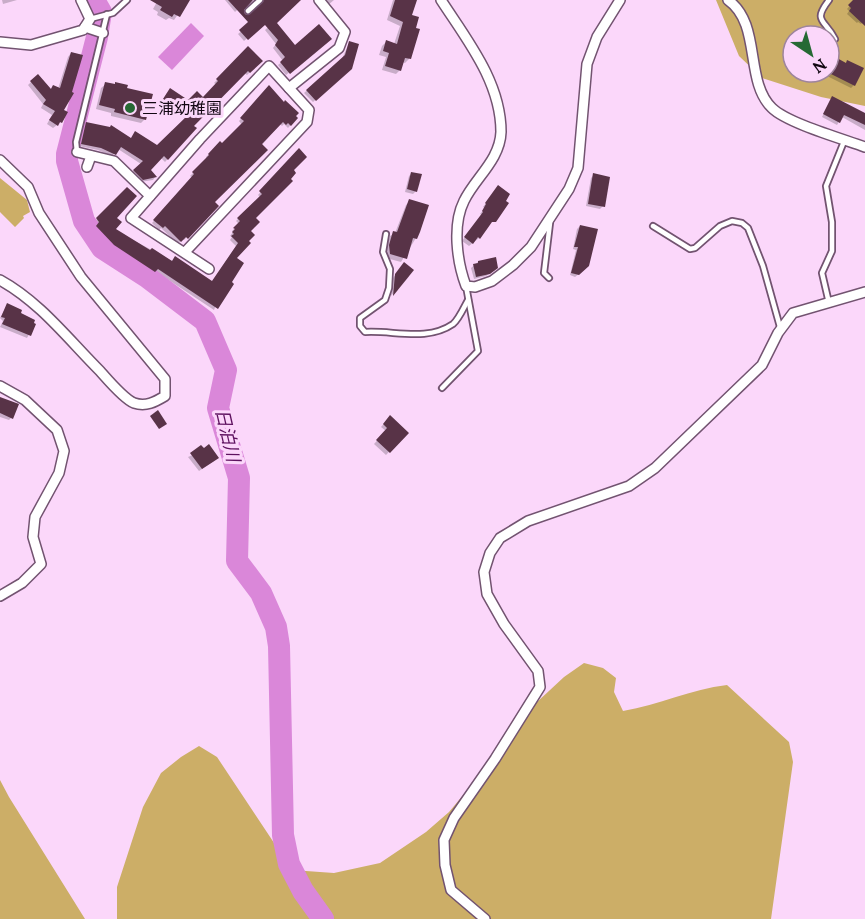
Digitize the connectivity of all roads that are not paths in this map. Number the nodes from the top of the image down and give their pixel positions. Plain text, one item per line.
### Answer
1 (81, 0) edge
2 (127, 0) edge
3 (260, 0) edge
4 (319, 0) edge
5 (441, 0) edge
6 (620, 0) edge
7 (728, 0) edge
8 (829, 0) edge
9 (248, 11) dead end
10 (110, 14) junction
11 (88, 23) junction
12 (824, 24) edge
13 (102, 33) junction
14 (0, 42) edge
15 (289, 88) junction
16 (845, 139) junction
17 (865, 147) edge
18 (77, 152) joint
19 (91, 156) junction
20 (0, 160) edge
21 (87, 167) dead end
22 (150, 196) junction
23 (550, 218) junction
24 (653, 226) dead end
25 (386, 234) dead end
26 (186, 252) junction
27 (209, 269) dead end
28 (549, 278) dead end
29 (0, 280) edge
30 (466, 286) junction
31 (865, 292) edge
32 (468, 300) junction
33 (829, 303) junction
34 (781, 330) junction
35 (0, 386) edge
36 (442, 388) dead end
37 (0, 596) edge
38 (485, 919) edge

1 - 11 street
2 - 10 lane
3 - 9 lane
4 - 15 street
5 - 30 street
6 - 23 street
7 - 16 street
8 - 12 lane
10 - 11 lane
10 - 13 lane
11 - 13 street
11 - 14 street
13 - 18 lane
15 - 22 street
15 - 26 street
16 - 17 street
16 - 33 lane
18 - 19 street
19 - 21 street
19 - 22 street
20 - 29 street
22 - 26 street
23 - 28 lane
23 - 30 street
24 - 34 lane
25 - 32 lane
26 - 27 street
30 - 32 lane
31 - 33 street
32 - 36 lane
33 - 34 street
34 - 38 street
35 - 37 street

